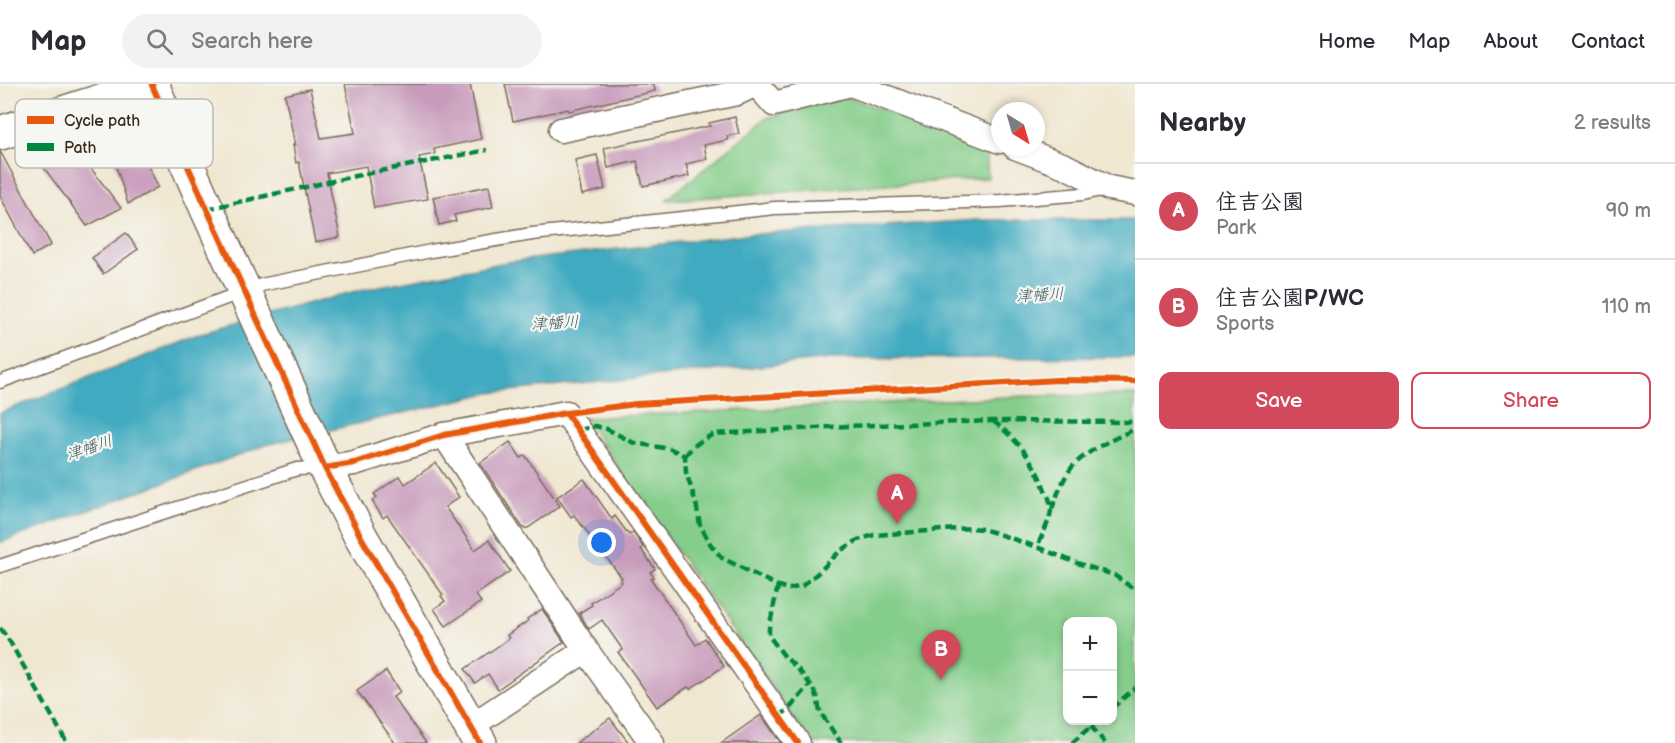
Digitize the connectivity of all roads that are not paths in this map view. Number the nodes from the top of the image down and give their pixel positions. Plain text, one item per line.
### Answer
1 (153, 84) edge
2 (756, 84) edge
3 (106, 99) edge
4 (159, 99) edge
5 (15, 128) edge
6 (561, 130) dead end
7 (0, 133) edge
8 (991, 138) edge
9 (1039, 156) edge
10 (189, 168) edge
11 (1109, 188) junction
12 (1135, 193) edge
13 (247, 295) junction
14 (0, 382) edge
15 (444, 435) junction
16 (322, 461) junction
17 (0, 566) edge
18 (586, 650) junction
19 (475, 735) edge
20 (652, 743) edge
21 (798, 743) edge

1 - 3 street
1 - 4 street
2 - 6 street
2 - 8 street
5 - 7 street
9 - 11 street
10 - 13 street
11 - 12 street
11 - 13 lane
13 - 14 lane
13 - 16 street
15 - 16 street
15 - 18 street
15 - 21 street
16 - 17 lane
16 - 19 street
18 - 19 street
18 - 20 street

